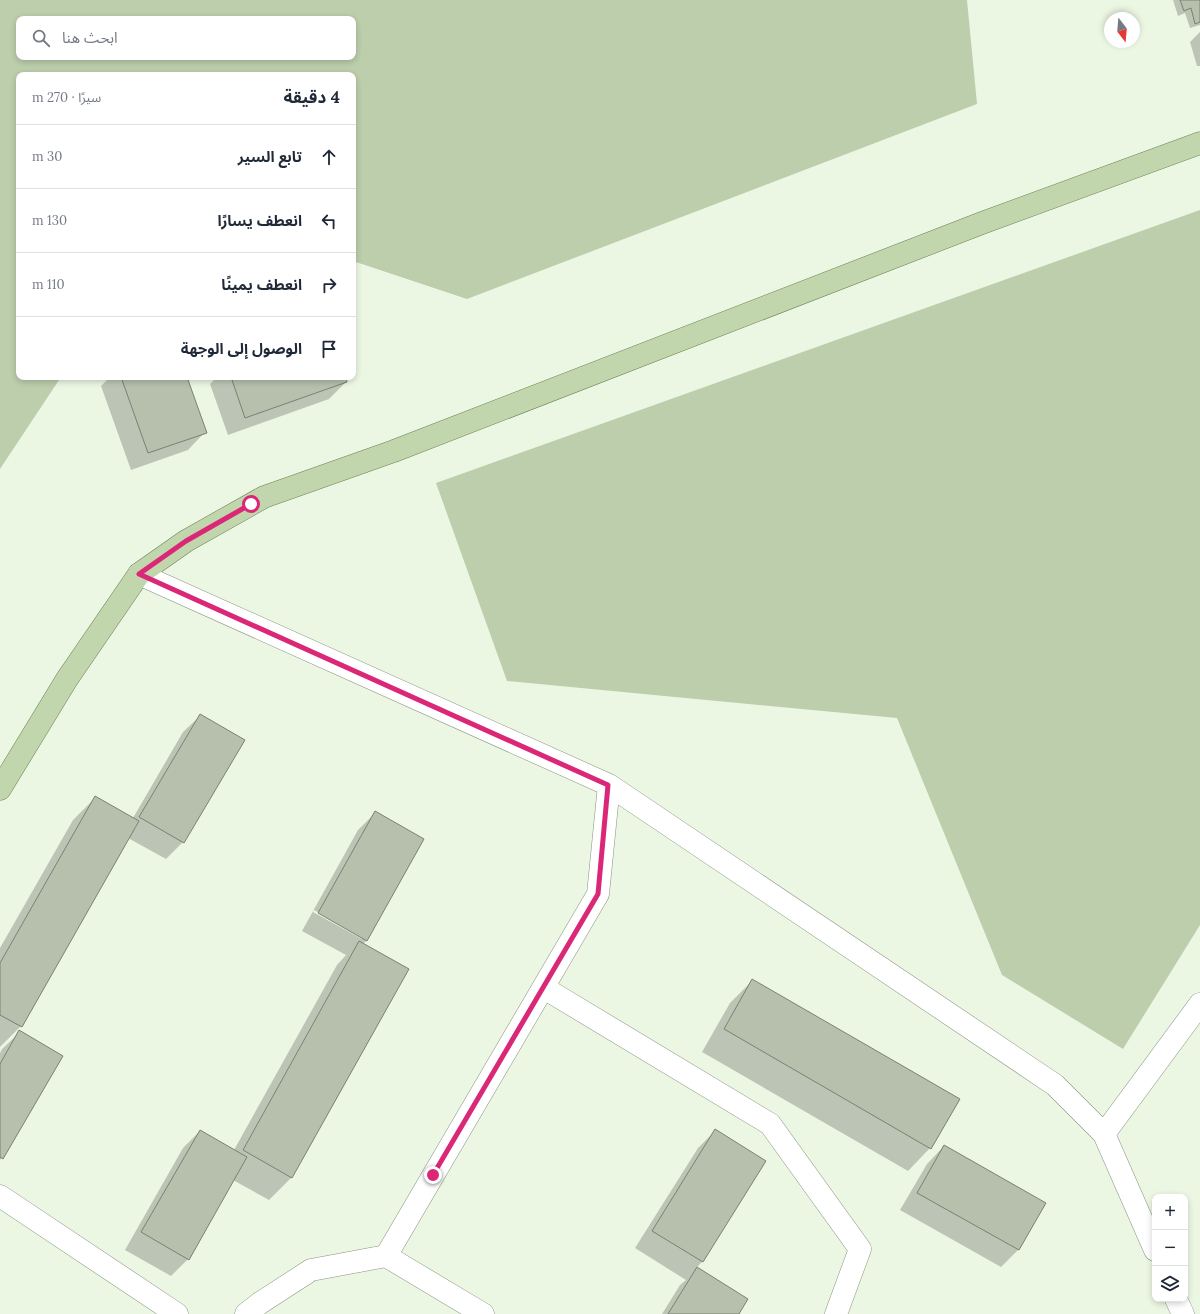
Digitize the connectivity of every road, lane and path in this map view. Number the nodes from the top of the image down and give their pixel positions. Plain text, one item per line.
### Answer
1 (1200, 143) edge
2 (139, 574) junction
3 (608, 785) junction
4 (0, 789) edge
5 (544, 988) junction
6 (1200, 1004) edge
7 (1104, 1134) junction
8 (0, 1196) edge
9 (1152, 1243) edge
10 (386, 1256) junction
11 (1177, 1302) edge
12 (177, 1314) edge
13 (246, 1314) edge
14 (483, 1314) edge
15 (836, 1314) edge
16 (1183, 1314) edge

1 - 2 main road
2 - 3 street
2 - 4 main road
3 - 5 street
3 - 7 street
5 - 10 street
5 - 15 street
6 - 7 street
7 - 9 street
8 - 12 street
10 - 13 street
10 - 14 street
11 - 16 street

